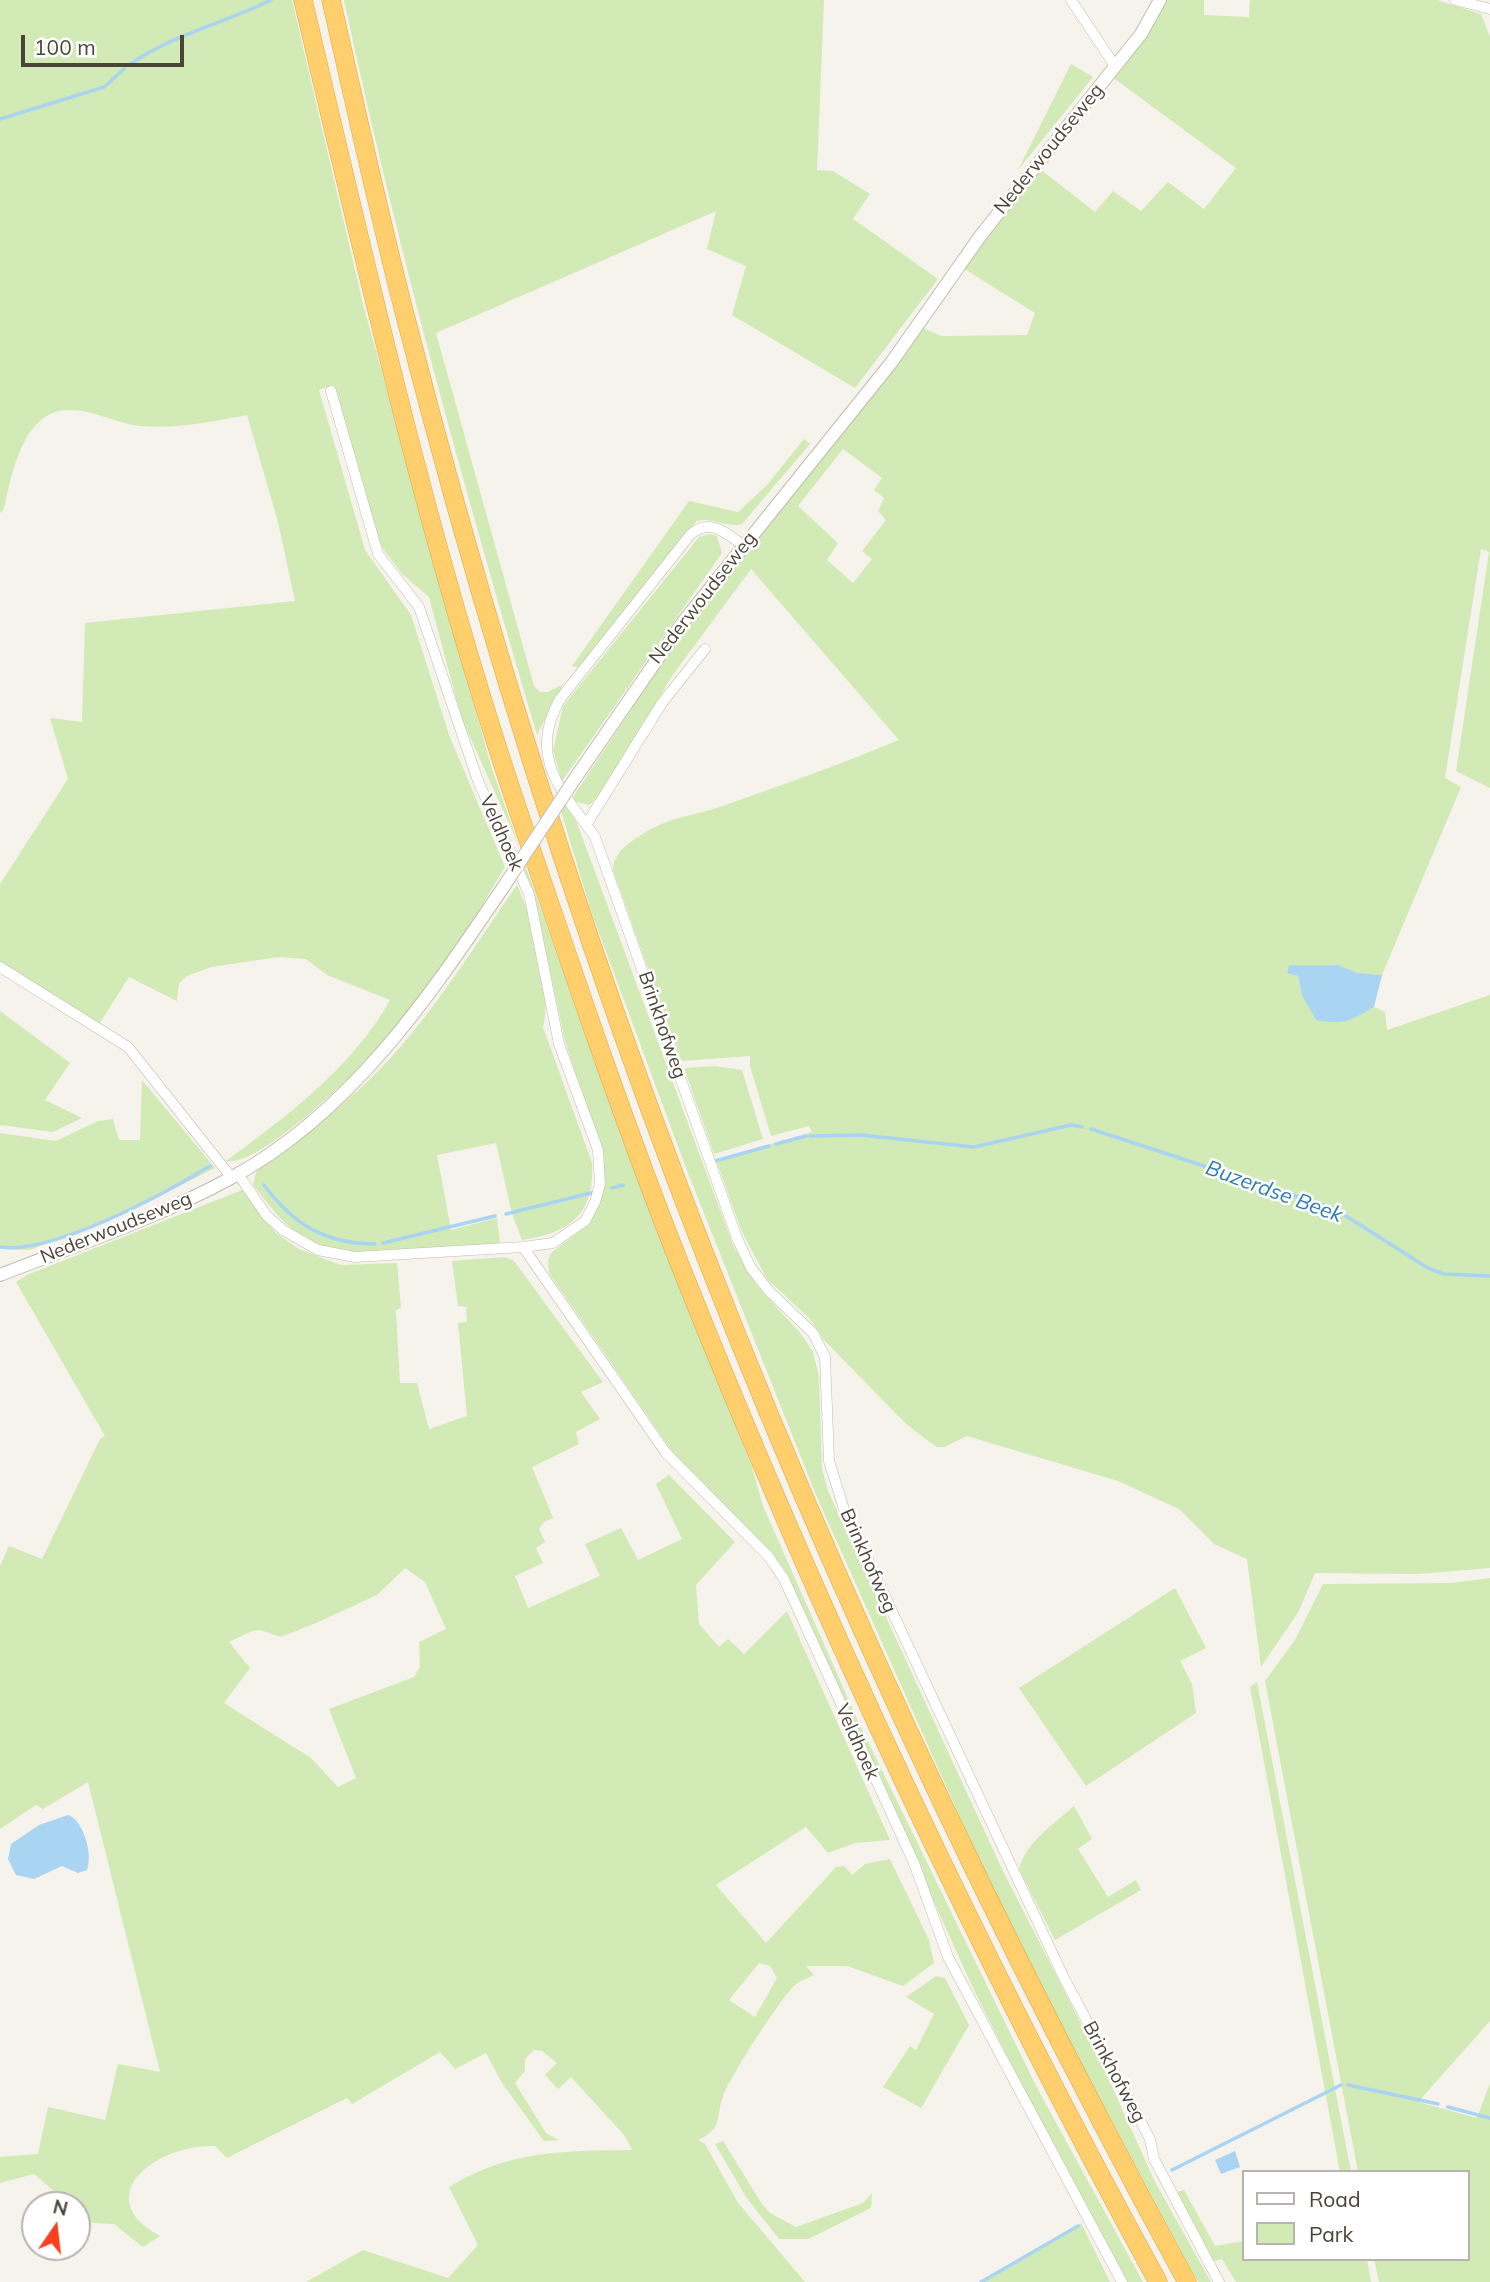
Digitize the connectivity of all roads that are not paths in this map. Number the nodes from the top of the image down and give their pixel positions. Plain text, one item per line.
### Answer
1 (303, 0) edge
2 (331, 0) edge
3 (1071, 0) edge
4 (1160, 0) edge
5 (1455, 0) edge
6 (1490, 9) edge
7 (1115, 66) junction
8 (331, 391) dead end
9 (743, 545) junction
10 (705, 649) dead end
11 (586, 825) junction
12 (0, 967) edge
13 (235, 1176) junction
14 (523, 1247) junction
15 (0, 1275) edge
16 (1122, 2282) edge
17 (1158, 2282) edge
18 (1187, 2282) edge
19 (1219, 2282) edge

1 - 17 highway
2 - 18 highway
3 - 7 street
4 - 7 street, Nederwoudseweg
5 - 6 street
7 - 9 street, Nederwoudseweg
8 - 14 street, Veldhoek
9 - 11 street, Brinkhofweg
9 - 13 street, Nederwoudseweg, bridge
10 - 11 street
11 - 19 street, Brinkhofweg
12 - 13 street
13 - 14 street, Veldhoek
13 - 15 street, Nederwoudseweg
14 - 16 street, Veldhoek

